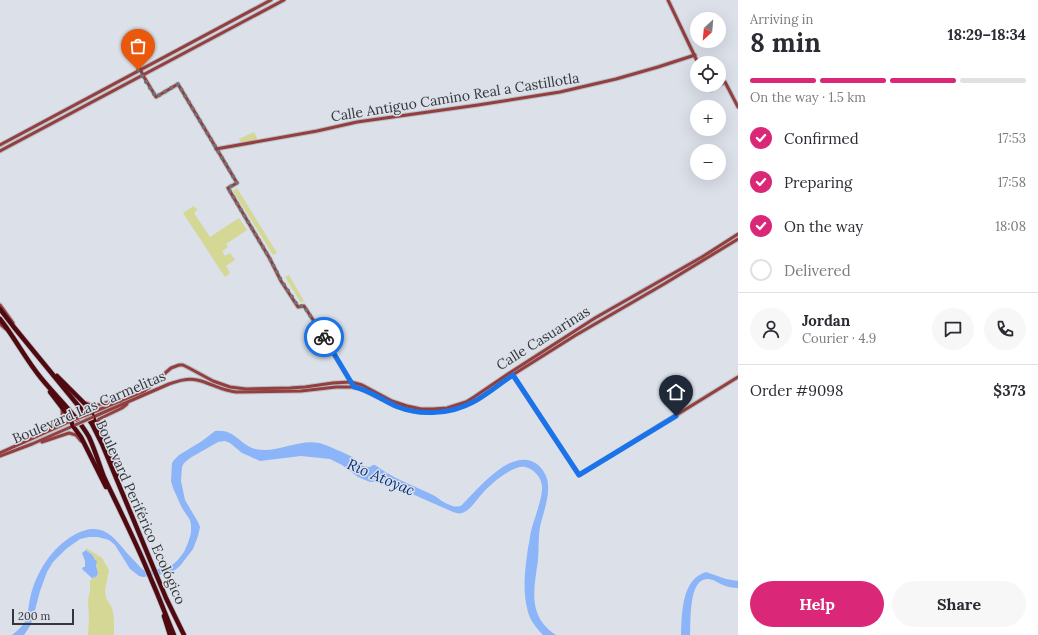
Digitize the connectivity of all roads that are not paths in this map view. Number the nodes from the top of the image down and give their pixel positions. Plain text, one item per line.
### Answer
1 (271, 0) edge
2 (284, 0) edge
3 (668, 0) edge
4 (695, 55) joint
5 (139, 70) junction
6 (143, 76) junction
7 (726, 86) edge
8 (70, 107) junction
9 (738, 107) edge
10 (74, 112) junction
11 (0, 146) edge
12 (216, 149) junction
13 (0, 151) edge
14 (738, 234) edge
15 (738, 239) edge
16 (0, 304) edge
17 (0, 309) edge
18 (0, 319) edge
19 (0, 324) edge
20 (13, 326) junction
21 (13, 338) junction
22 (30, 347) junction
23 (512, 373) junction
24 (738, 377) edge
25 (42, 379) junction
26 (351, 382) junction
27 (217, 383) junction
28 (213, 386) junction
29 (354, 387) junction
30 (305, 391) joint
31 (77, 396) junction
32 (132, 400) junction
33 (121, 401) junction
34 (62, 407) junction
35 (92, 415) junction
36 (72, 420) junction
37 (74, 426) junction
38 (44, 433) junction
39 (101, 436) junction
40 (32, 444) junction
41 (0, 455) edge
42 (91, 456) junction
43 (125, 499) junction
44 (117, 504) junction
45 (163, 609) junction
46 (170, 635) edge
47 (174, 635) edge
48 (184, 635) edge

1 - 5 main road
2 - 6 main road
3 - 4 main road
4 - 12 main road, Calle Antiguo Camino Real a Castillotla
5 - 6 main road
5 - 8 main road
6 - 10 main road
6 - 12 main road
7 - 9 main road
8 - 10 main road
8 - 11 main road
10 - 13 main road
12 - 26 main road
14 - 23 main road, Calle Casuarinas
15 - 23 main road, Calle Casuarinas
16 - 20 main road, Boulevard Periférico Ecológico
17 - 20 highway, Boulevard Periférico Ecológico
18 - 21 highway, Boulevard Periférico Ecológico
19 - 21 main road, Boulevard Periférico Ecológico
20 - 22 highway, Boulevard Periférico Ecológico
21 - 25 highway, Boulevard Periférico Ecológico
22 - 31 highway
22 - 43 highway, Boulevard Periférico Ecológico
23 - 24 main road
23 - 26 main road, Calle Casuarinas
23 - 29 main road, Calle Casuarinas
25 - 34 highway
25 - 44 highway, Boulevard Periférico Ecológico
26 - 27 main road, Calle Casuarinas
26 - 29 main road
27 - 28 main road
27 - 33 main road, Calle Casuarinas
28 - 30 main road, Boulevard Las Carmelitas
28 - 32 main road, Boulevard Las Carmelitas
29 - 30 main road, Calle Casuarinas
31 - 33 main road
31 - 35 highway
32 - 35 main road, Boulevard Las Carmelitas
32 - 39 main road
33 - 35 main road, Calle Casuarinas
34 - 36 highway
34 - 38 main road
35 - 36 main road, Boulevard Las Carmelitas, bridge
35 - 37 main road, Boulevard Las Carmelitas, bridge
35 - 39 highway
36 - 37 highway
36 - 38 main road, Boulevard Las Carmelitas
37 - 40 main road, Boulevard Las Carmelitas
37 - 42 highway
38 - 41 main road, Boulevard Las Carmelitas
39 - 43 highway
40 - 41 main road, Boulevard Las Carmelitas
40 - 42 main road
42 - 44 highway
43 - 48 highway, Boulevard Periférico Ecológico
44 - 45 highway, Boulevard Periférico Ecológico
45 - 46 highway
45 - 47 highway, Boulevard Periférico Ecológico

